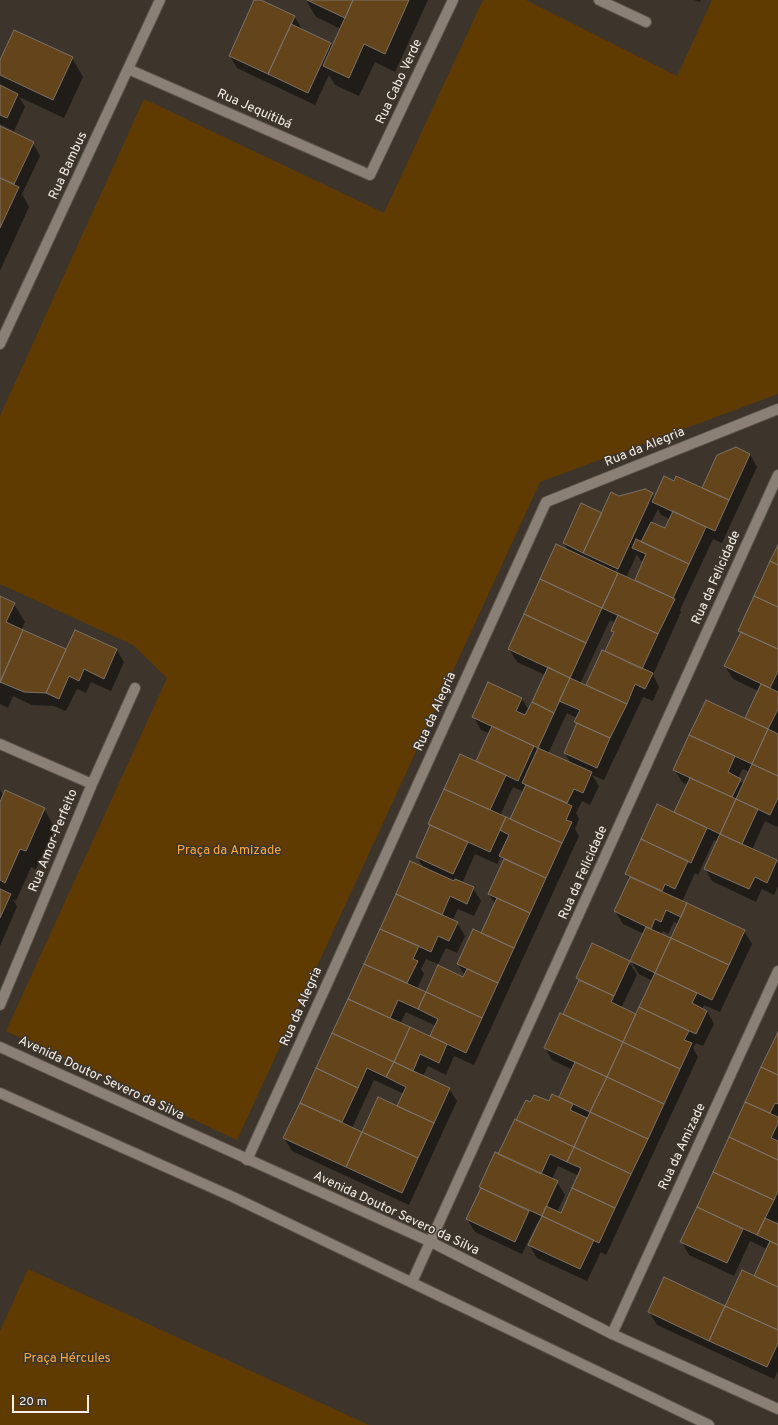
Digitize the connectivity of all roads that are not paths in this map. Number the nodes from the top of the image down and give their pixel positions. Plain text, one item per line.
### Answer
1 (160, 0) edge
2 (453, 0) edge
3 (599, 0) edge
4 (646, 22) dead end
5 (128, 70) junction
6 (370, 175) joint
7 (0, 344) edge
8 (778, 409) edge
9 (778, 475) edge
10 (135, 688) dead end
11 (0, 744) edge
12 (92, 784) junction
13 (778, 971) edge
14 (0, 1005) edge
15 (0, 1047) edge
16 (0, 1093) edge
17 (247, 1160) junction
18 (431, 1242) junction
19 (412, 1282) junction
20 (612, 1334) junction
21 (778, 1409) edge
22 (710, 1425) edge

1 - 5 street, Rua Bambus
2 - 6 street, Rua Cabo Verde
3 - 4 street
5 - 6 street, Rua Jequitibá
5 - 7 street, Rua Bambus
8 - 17 street, Rua da Alegria
9 - 18 street, Rua da Felicidade
10 - 12 street, Rua Amor-Perfeito
11 - 12 street
12 - 14 street, Rua Amor-Perfeito
13 - 20 street, Rua da Amizade
15 - 17 street, Avenida Doutor Severo da Silva
16 - 19 street
17 - 18 street, Avenida Doutor Severo da Silva
18 - 19 street, Rua da Felicidade
18 - 20 street, Avenida Doutor Severo da Silva
19 - 22 street
20 - 21 street, Avenida Doutor Severo da Silva

